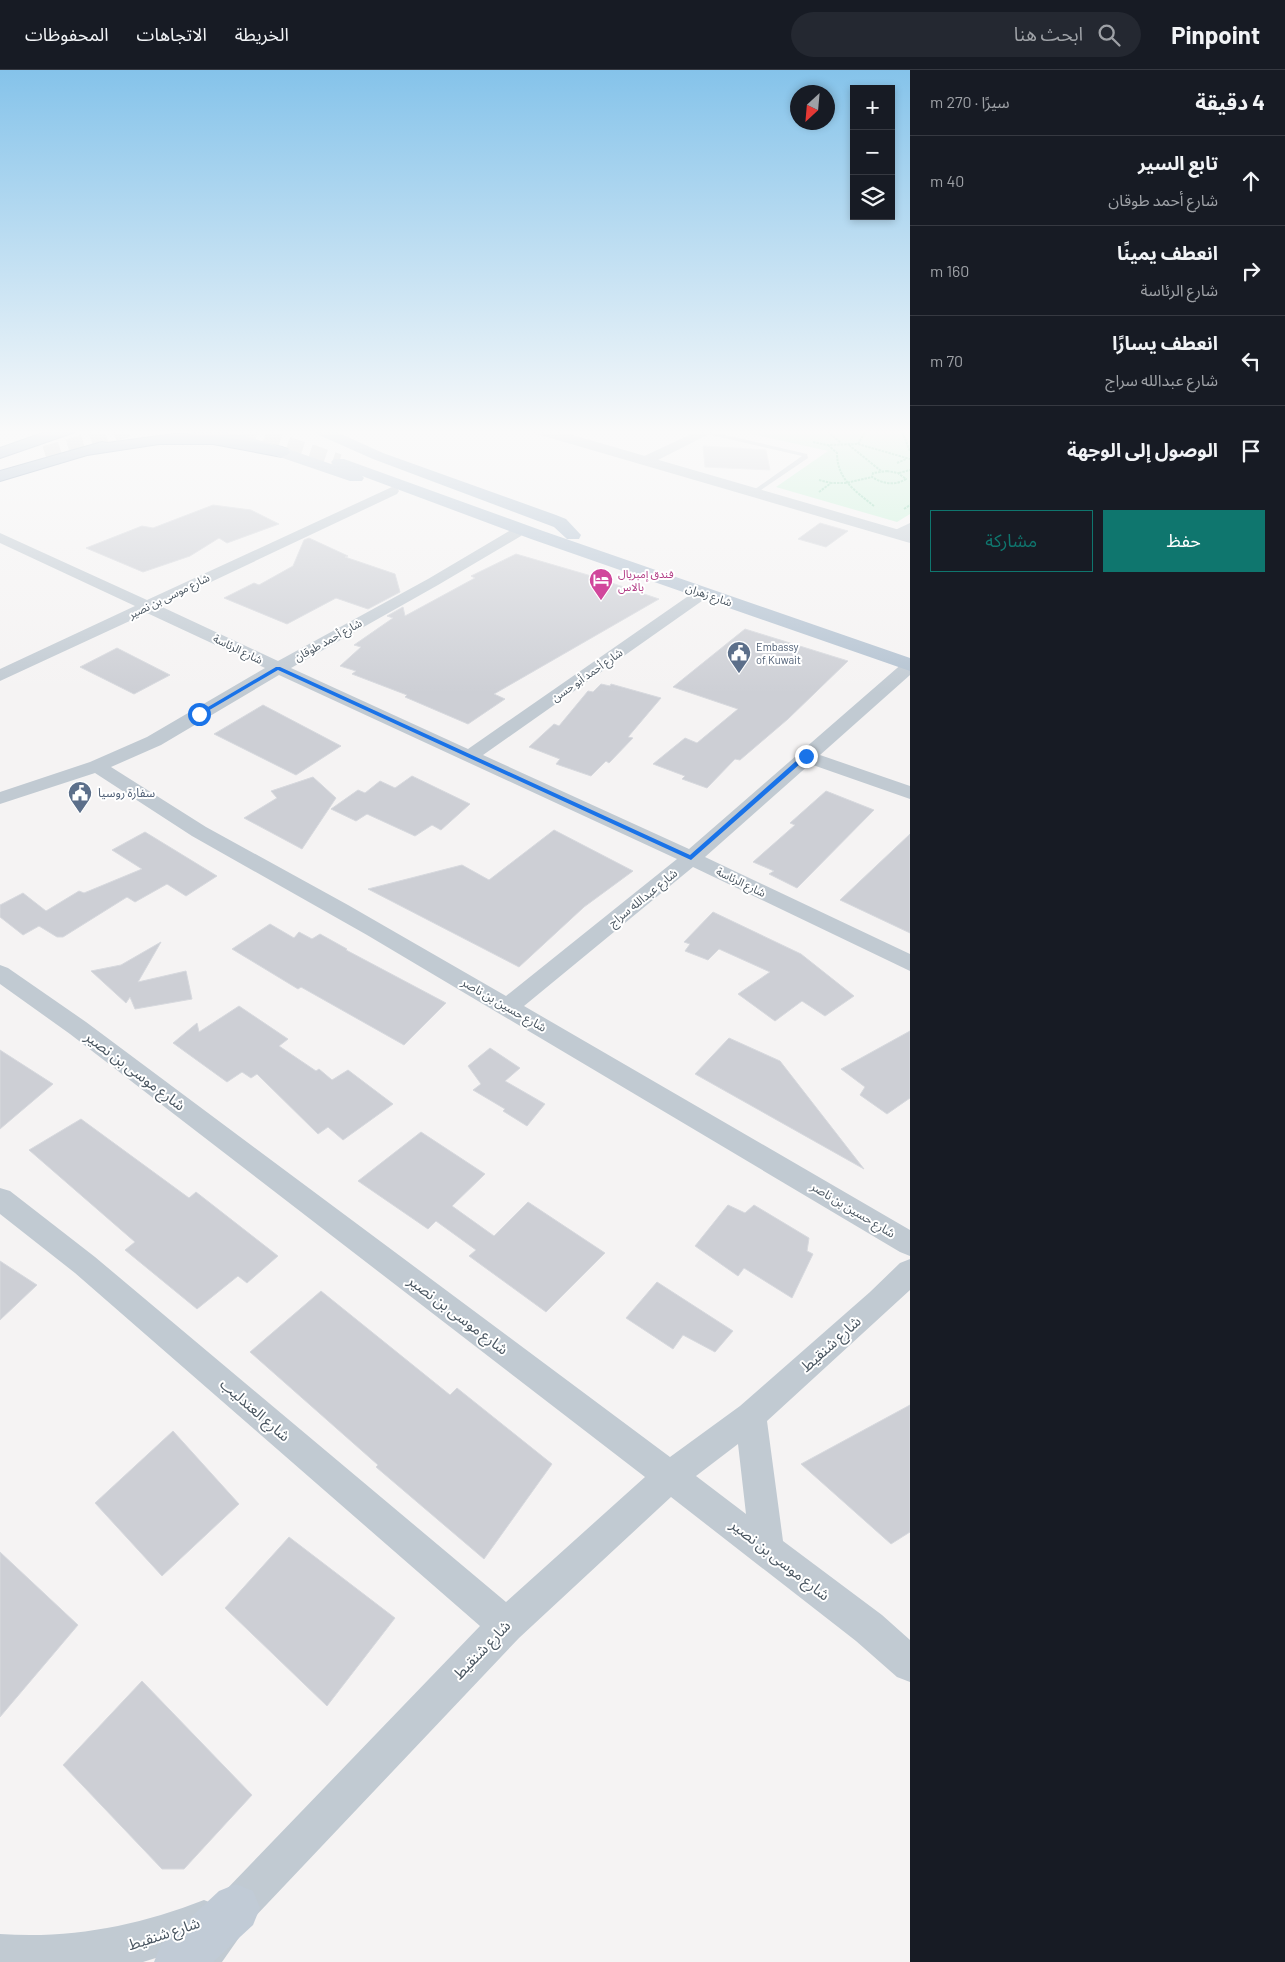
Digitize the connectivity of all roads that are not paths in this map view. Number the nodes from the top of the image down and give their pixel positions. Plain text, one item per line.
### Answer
1 (336, 517) edge
2 (470, 517) edge
3 (489, 517) edge
4 (523, 517) edge
5 (545, 517) edge
6 (846, 517) edge
7 (516, 533) junction
8 (906, 533) edge
9 (537, 535) junction
10 (573, 535) junction
11 (0, 537) edge
12 (703, 593) junction
13 (147, 606) junction
14 (910, 652) edge
15 (910, 666) edge
16 (278, 668) junction
17 (0, 676) edge
18 (470, 756) junction
19 (806, 756) junction
20 (97, 766) junction
21 (910, 793) edge
22 (0, 798) edge
23 (691, 858) junction
24 (910, 963) edge
25 (0, 974) edge
26 (508, 1007) junction
27 (0, 1199) edge
28 (910, 1244) edge
29 (910, 1270) edge
30 (751, 1416) junction
31 (670, 1476) junction
32 (767, 1550) junction
33 (506, 1625) junction
34 (910, 1664) edge
35 (236, 1908) junction
36 (0, 1955) edge
37 (178, 1962) edge
38 (197, 1962) edge

1 - 13 street, شارع موسى بن نصير
2 - 7 main road
3 - 9 main road, شارع زهران
4 - 10 main road, شارع زهران
5 - 10 main road
6 - 8 street
7 - 9 main road
7 - 16 street, شارع أحمد طوقان
9 - 12 main road, شارع زهران
10 - 14 main road, شارع زهران
11 - 13 street, شارع الرئاسة
12 - 15 main road, شارع زهران
12 - 18 street, شارع أحمد أبو حسن
13 - 16 street, شارع الرئاسة
13 - 17 street, شارع موسى بن نصير
15 - 19 street, شارع عبدالله سراج
16 - 18 street, شارع الرئاسة
16 - 20 street, شارع أحمد طوقان
18 - 23 street, شارع الرئاسة
19 - 21 street
19 - 23 street, شارع عبدالله سراج
20 - 22 street, شارع أحمد طوقان
20 - 26 street, شارع حسين بن ناصر
23 - 24 street, شارع الرئاسة
23 - 26 street, شارع عبدالله سراج
25 - 31 street, شارع موسى بن نصير
26 - 28 street, شارع حسين بن ناصر
27 - 33 street, شارع العندليب
29 - 30 street, شارع شنقيط
30 - 31 street, شارع شنقيط
30 - 32 street
31 - 32 street, شارع موسى بن نصير
31 - 33 street, شارع شنقيط
32 - 34 street, شارع موسى بن نصير
33 - 35 street, شارع شنقيط
35 - 36 street, شارع شنقيط
35 - 37 main road
35 - 38 street, شارع شنقيط

